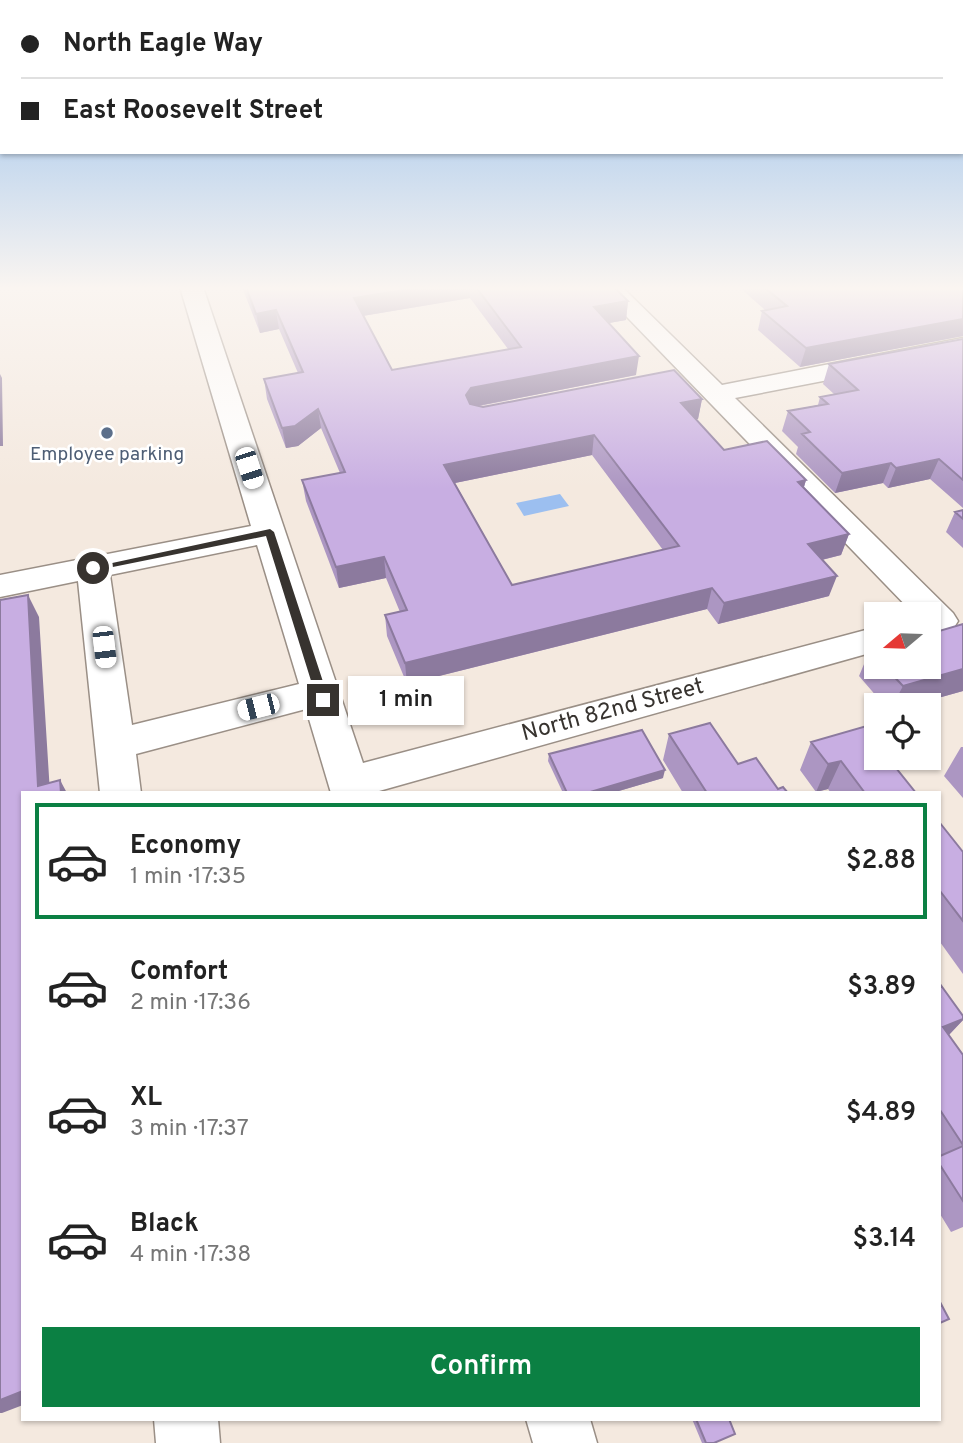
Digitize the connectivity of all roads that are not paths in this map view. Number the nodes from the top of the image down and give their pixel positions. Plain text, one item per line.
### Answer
1 (213, 354) edge
2 (668, 354) edge
3 (900, 354) edge
4 (692, 382) junction
5 (270, 532) junction
6 (93, 568) junction
7 (0, 586) edge
8 (944, 620) edge
9 (864, 643) edge
10 (320, 692) junction
11 (116, 744) junction
12 (350, 788) edge
13 (121, 791) edge
14 (186, 1421) edge
15 (559, 1421) edge
16 (188, 1443) edge
17 (565, 1443) edge

1 - 5 street
2 - 4 street
3 - 4 street
4 - 8 street
5 - 6 street
5 - 10 street
6 - 7 street
6 - 11 street
9 - 12 street, North 82nd Street
10 - 11 street
10 - 12 street
11 - 13 street
14 - 16 street
15 - 17 street

